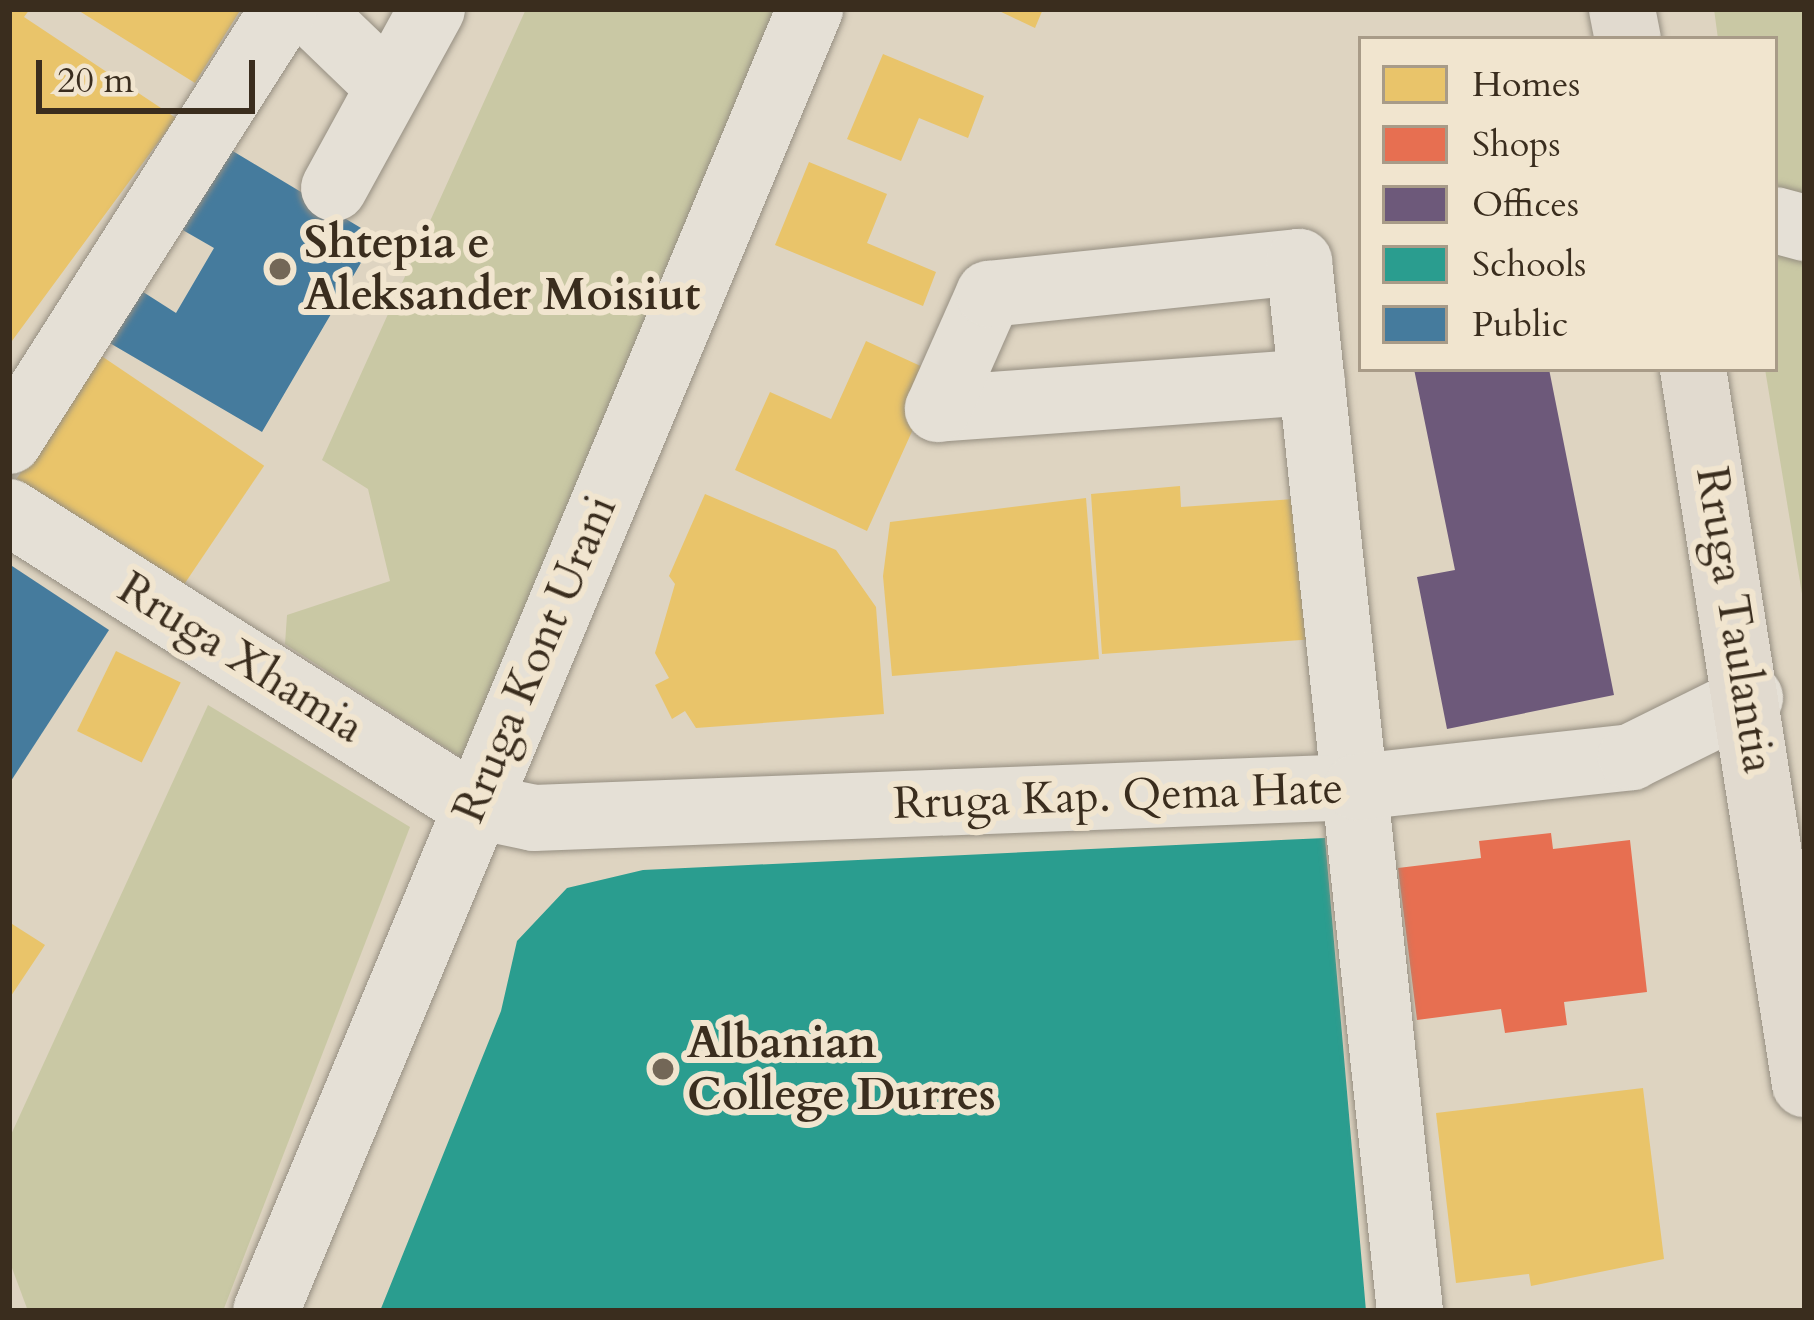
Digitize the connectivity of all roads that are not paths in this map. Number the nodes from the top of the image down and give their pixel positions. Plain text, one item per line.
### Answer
1 (284, 9) edge
2 (308, 9) edge
3 (432, 9) edge
4 (810, 9) edge
5 (388, 86) junction
6 (334, 188) dead end
7 (1694, 372) edge
8 (1312, 382) junction
9 (9, 441) edge
10 (9, 512) edge
11 (1750, 698) junction
12 (1357, 787) junction
13 (472, 805) junction
14 (1805, 1084) edge
15 (266, 1311) edge
16 (1410, 1311) edge

1 - 9 street
2 - 5 street
3 - 5 street
4 - 13 street, Rruga Kont Urani
5 - 6 street
7 - 11 main road, Rruga Taulantia
8 - 8 street
8 - 12 street
10 - 13 street, Rruga Xhamia
11 - 12 street, Rruga Kap. Qema Hate
11 - 14 main road, Rruga Taulantia
12 - 13 street, Rruga Kap. Qema Hate
12 - 16 street
13 - 15 street, Rruga Kont Urani

